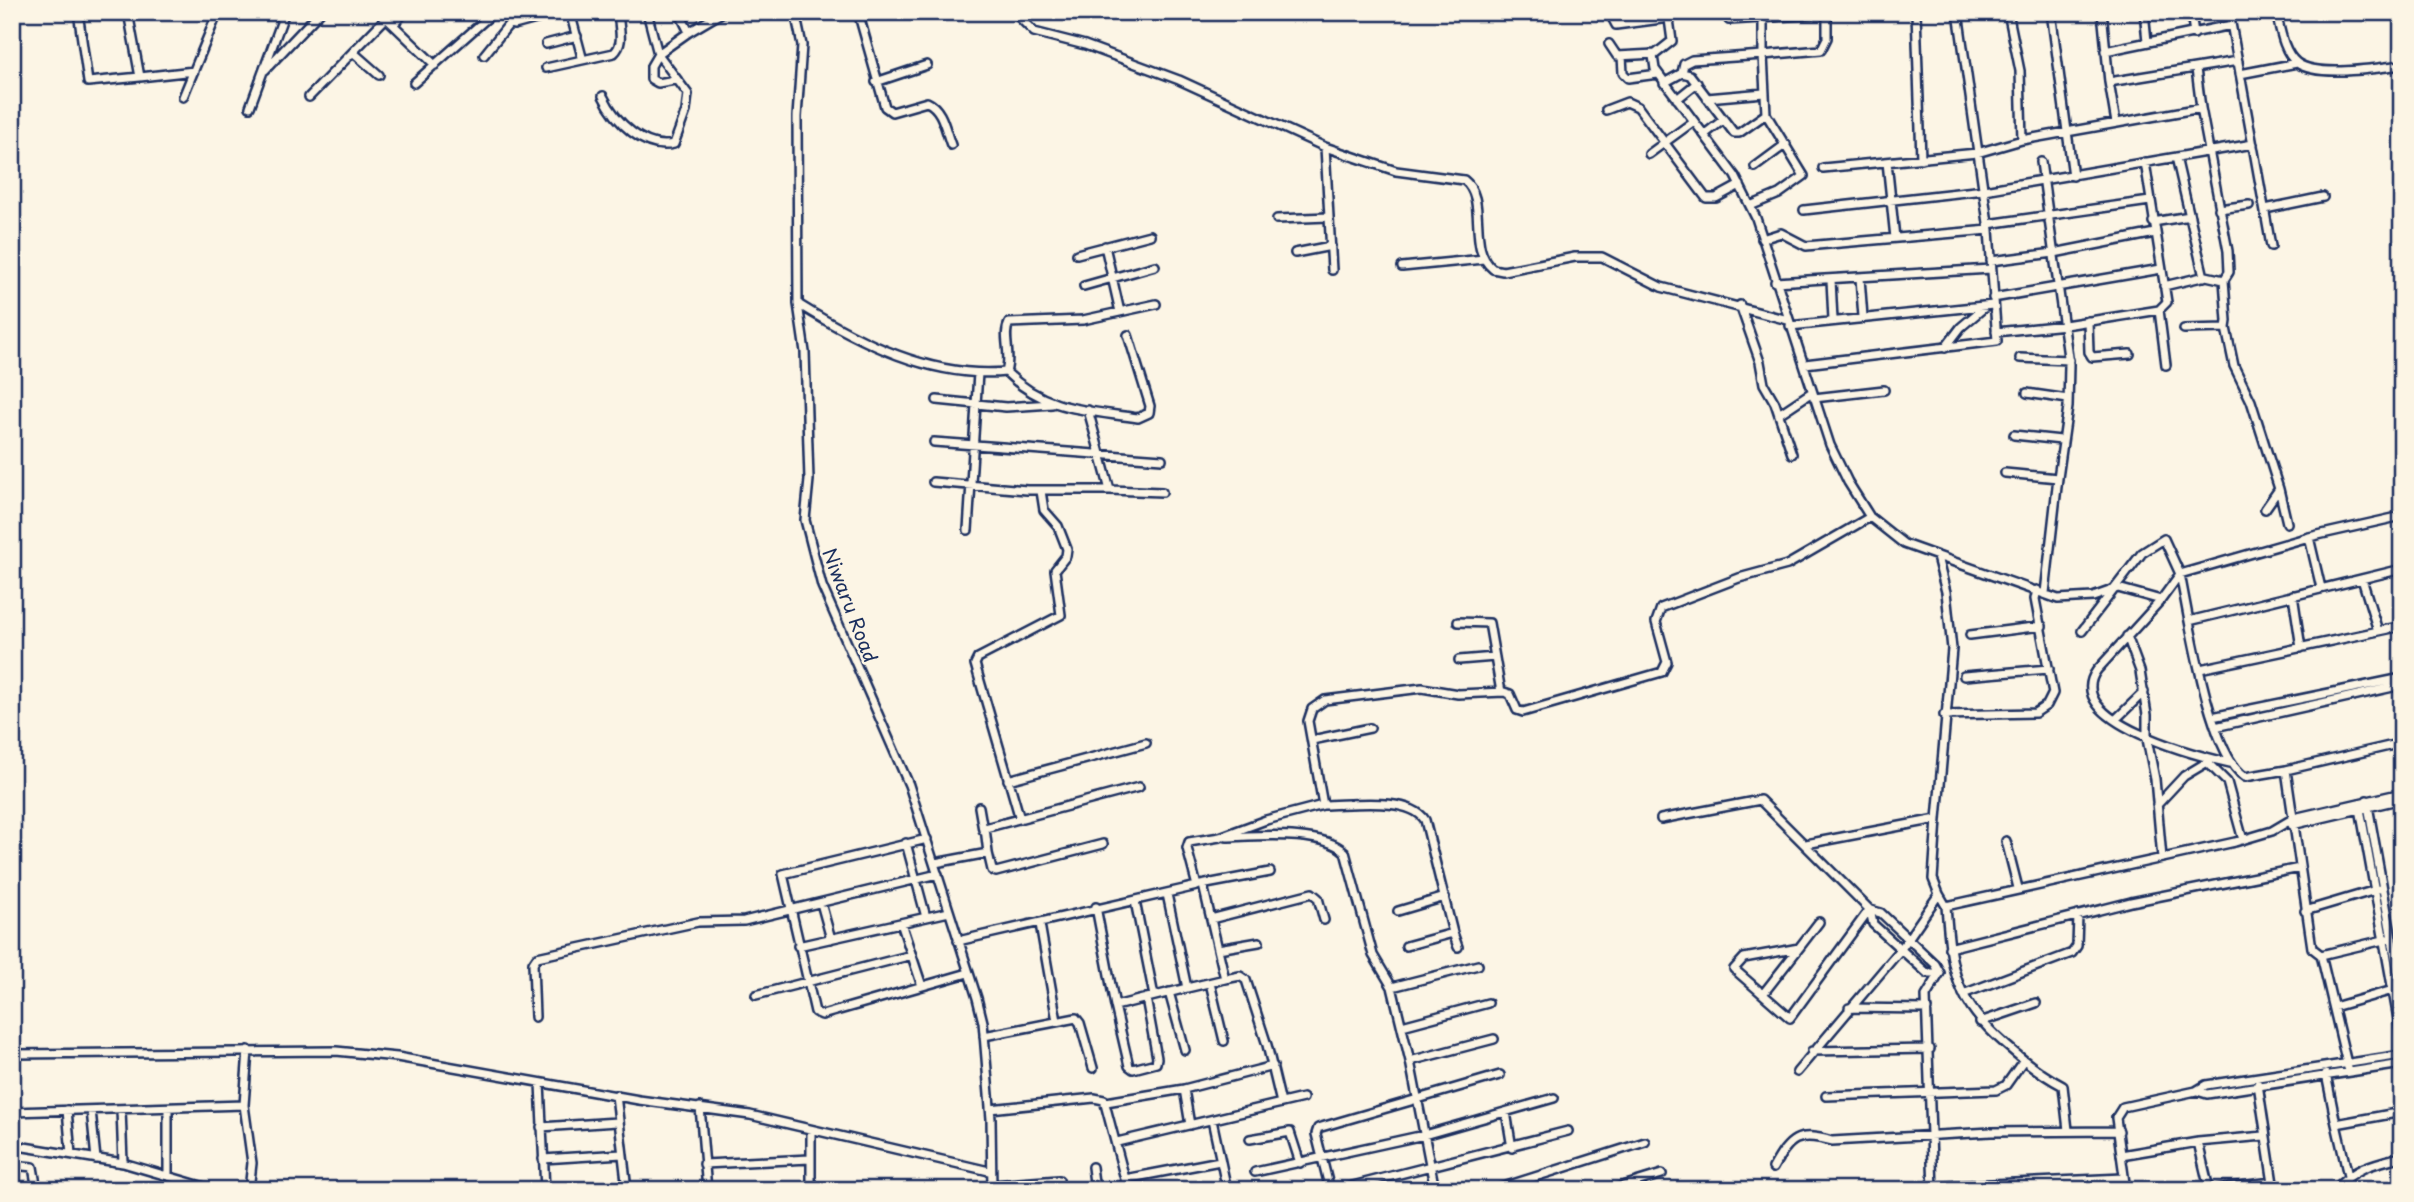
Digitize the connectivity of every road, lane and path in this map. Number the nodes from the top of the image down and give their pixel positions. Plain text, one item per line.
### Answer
1 (78, 12) edge
2 (128, 12) edge
3 (218, 12) edge
4 (285, 12) edge
5 (320, 12) edge
6 (405, 12) edge
7 (494, 12) edge
8 (514, 12) edge
9 (562, 12) edge
10 (570, 12) edge
11 (619, 12) edge
12 (647, 12) edge
13 (679, 12) edge
14 (723, 12) edge
15 (794, 12) edge
16 (858, 12) edge
17 (1014, 12) edge
18 (1609, 12) edge
19 (1916, 12) edge
20 (1958, 12) edge
21 (2008, 12) edge
22 (2051, 12) edge
23 (2102, 12) edge
24 (2144, 12) edge
25 (2191, 12) edge
26 (2229, 12) edge
27 (2276, 12) edge
28 (1827, 13) edge
29 (1778, 14) edge
30 (383, 15) edge
31 (1669, 15) edge
32 (1758, 16) edge
33 (1729, 20) dead end
34 (394, 24) junction
35 (509, 24) junction
36 (2231, 25) junction
37 (689, 32) junction
38 (2194, 34) junction
39 (577, 36) junction
40 (2147, 41) junction
41 (545, 44) dead end
42 (1609, 44) dead end
43 (2105, 51) junction
44 (354, 53) junction
45 (658, 54) junction
46 (1655, 54) junction
47 (484, 55) dead end
48 (1763, 55) junction
49 (1622, 56) junction
50 (582, 58) junction
51 (2238, 61) junction
52 (2297, 63) junction
53 (435, 65) junction
54 (928, 65) dead end
55 (2402, 65) edge
56 (547, 68) dead end
57 (2196, 69) junction
58 (194, 71) junction
59 (263, 73) junction
60 (1682, 73) junction
61 (1658, 74) junction
62 (2240, 74) junction
63 (379, 75) dead end
64 (140, 77) junction
65 (675, 80) junction
66 (876, 82) junction
67 (2109, 82) junction
68 (414, 83) dead end
69 (1664, 83) junction
70 (1697, 83) junction
71 (1764, 93) junction
72 (603, 96) dead end
73 (183, 97) dead end
74 (309, 97) dead end
75 (1707, 98) junction
76 (1677, 99) junction
77 (250, 107) dead end
78 (2201, 108) junction
79 (1606, 110) dead end
80 (1766, 114) junction
81 (1723, 120) junction
82 (1694, 121) junction
83 (2116, 123) junction
84 (2067, 132) junction
85 (1705, 134) junction
86 (2022, 140) junction
87 (1664, 143) junction
88 (1786, 144) junction
89 (2253, 144) junction
90 (951, 145) dead end
91 (1325, 147) junction
92 (1977, 153) junction
93 (2211, 153) junction
94 (1648, 154) dead end
95 (2176, 157) junction
96 (1922, 159) junction
97 (1887, 162) junction
98 (2041, 162) dead end
99 (2145, 162) junction
100 (1755, 167) dead end
101 (1822, 168) dead end
102 (2073, 176) junction
103 (2044, 181) junction
104 (1740, 185) junction
105 (1983, 190) junction
106 (2323, 197) dead end
107 (1891, 200) junction
108 (2150, 201) junction
109 (2249, 205) dead end
110 (1750, 206) junction
111 (2219, 209) junction
112 (2265, 209) junction
113 (1804, 210) dead end
114 (2049, 216) junction
115 (2190, 216) junction
116 (1329, 217) junction
117 (1277, 219) dead end
118 (2153, 222) junction
119 (1989, 227) junction
120 (2155, 233) junction
121 (1150, 235) dead end
122 (1895, 238) junction
123 (1762, 239) junction
124 (1105, 246) junction
125 (1331, 246) junction
126 (2271, 246) dead end
127 (1295, 253) dead end
128 (2054, 253) junction
129 (1077, 254) dead end
130 (1484, 259) junction
131 (1991, 265) junction
132 (1155, 266) dead end
133 (1402, 267) dead end
134 (1332, 270) dead end
135 (2161, 270) junction
136 (2204, 277) junction
137 (1114, 278) junction
138 (1860, 278) junction
139 (1830, 280) junction
140 (2224, 280) junction
141 (1775, 282) junction
142 (1084, 286) dead end
143 (2164, 286) junction
144 (2060, 287) junction
145 (1991, 303) junction
146 (797, 304) junction
147 (1156, 304) dead end
148 (1740, 305) junction
149 (2159, 310) junction
150 (1120, 312) junction
151 (1863, 317) junction
152 (1833, 320) junction
153 (2088, 321) junction
154 (1789, 323) junction
155 (2065, 325) junction
156 (2226, 328) junction
157 (2184, 330) dead end
158 (1996, 332) junction
159 (1128, 335) dead end
160 (1945, 348) junction
161 (2130, 354) dead end
162 (2020, 358) dead end
163 (2069, 360) junction
164 (1805, 364) junction
165 (2166, 365) dead end
166 (1006, 372) junction
167 (978, 373) junction
168 (1884, 390) dead end
169 (2027, 393) dead end
170 (1813, 395) junction
171 (2068, 399) junction
172 (937, 400) dead end
173 (975, 404) junction
174 (1053, 404) junction
175 (1088, 410) junction
176 (1779, 414) junction
177 (2014, 435) dead end
178 (2061, 440) junction
179 (934, 442) dead end
180 (973, 445) junction
181 (1101, 452) junction
182 (1792, 454) dead end
183 (1162, 459) dead end
184 (2005, 473) dead end
185 (2058, 478) junction
186 (933, 482) dead end
187 (970, 484) junction
188 (2279, 489) junction
189 (1110, 490) junction
190 (1041, 491) junction
191 (1162, 492) dead end
192 (2264, 509) dead end
193 (2402, 516) edge
194 (1870, 517) junction
195 (2287, 523) dead end
196 (968, 530) dead end
197 (2309, 537) junction
198 (1937, 557) junction
199 (2402, 569) edge
200 (2180, 574) junction
201 (2362, 579) junction
202 (2321, 588) junction
203 (2118, 589) junction
204 (2041, 591) junction
205 (2293, 595) junction
206 (2161, 600) junction
207 (2189, 621) junction
208 (1458, 622) dead end
209 (2042, 626) junction
210 (2402, 626) edge
211 (2082, 631) dead end
212 (2378, 631) junction
213 (1970, 635) dead end
214 (2127, 636) junction
215 (2301, 648) junction
216 (1495, 657) junction
217 (1459, 660) dead end
218 (2049, 669) junction
219 (2200, 669) junction
220 (1964, 676) dead end
221 (2402, 678) edge
222 (2402, 685) edge
223 (1501, 692) junction
224 (2144, 692) junction
225 (1944, 715) junction
226 (2212, 717) junction
227 (2116, 719) junction
228 (2215, 727) junction
229 (1370, 728) dead end
230 (2147, 739) junction
231 (1312, 740) junction
232 (1146, 743) dead end
233 (2402, 743) edge
234 (2210, 760) junction
235 (2230, 763) junction
236 (2286, 770) junction
237 (1008, 780) junction
238 (1139, 787) dead end
239 (2402, 793) edge
240 (2402, 799) edge
241 (1323, 805) junction
242 (2157, 805) junction
243 (2364, 805) junction
244 (978, 807) dead end
245 (1020, 819) junction
246 (1661, 819) dead end
247 (1937, 819) junction
248 (2293, 823) junction
249 (984, 830) junction
250 (1220, 837) junction
251 (927, 839) junction
252 (2243, 840) junction
253 (2006, 841) dead end
254 (906, 844) junction
255 (1103, 844) dead end
256 (1806, 844) junction
257 (988, 853) junction
258 (2162, 858) junction
259 (935, 863) junction
260 (2300, 868) junction
261 (1270, 872) dead end
262 (938, 874) junction
263 (916, 880) junction
264 (1200, 885) junction
265 (2018, 888) junction
266 (2380, 889) junction
267 (1167, 894) junction
268 (1939, 894) junction
269 (1445, 897) junction
270 (1135, 901) junction
271 (821, 903) junction
272 (1946, 906) junction
273 (1096, 907) junction
274 (1870, 910) junction
275 (790, 911) junction
276 (1398, 911) dead end
277 (2305, 911) junction
278 (949, 912) junction
279 (2078, 915) junction
280 (926, 917) junction
281 (1211, 919) junction
282 (1324, 920) dead end
283 (1819, 922) dead end
284 (901, 923) junction
285 (1040, 923) junction
286 (1453, 933) junction
287 (2388, 938) junction
288 (831, 939) junction
289 (1908, 939) junction
290 (958, 941) junction
291 (1259, 942) dead end
292 (799, 946) junction
293 (1406, 946) dead end
294 (1458, 947) dead end
295 (1799, 948) junction
296 (1949, 948) junction
297 (1218, 949) junction
298 (1901, 949) junction
299 (912, 955) junction
300 (2321, 955) junction
301 (1478, 965) dead end
302 (968, 973) junction
303 (1940, 973) junction
304 (1225, 979) junction
305 (808, 983) junction
306 (1210, 983) junction
307 (922, 986) junction
308 (1391, 987) junction
309 (1187, 988) junction
310 (2391, 990) junction
311 (1169, 992) junction
312 (2401, 992) edge
313 (1763, 994) junction
314 (1962, 994) junction
315 (756, 995) dead end
316 (1150, 997) junction
317 (1488, 1003) dead end
318 (2036, 1003) dead end
319 (1115, 1006) junction
320 (2334, 1007) junction
321 (1849, 1008) junction
322 (1927, 1009) junction
323 (536, 1017) dead end
324 (1057, 1021) junction
325 (1980, 1023) junction
326 (1402, 1026) junction
327 (984, 1036) junction
328 (1494, 1039) dead end
329 (1224, 1041) dead end
330 (2402, 1041) edge
331 (1930, 1049) junction
332 (247, 1050) junction
333 (1185, 1050) dead end
334 (1812, 1051) junction
335 (12, 1054) edge
336 (2402, 1055) edge
337 (1410, 1061) junction
338 (2024, 1061) junction
339 (2402, 1064) edge
340 (1273, 1066) junction
341 (1093, 1068) dead end
342 (2348, 1068) junction
343 (1797, 1072) dead end
344 (2325, 1072) junction
345 (1500, 1074) dead end
346 (2256, 1077) junction
347 (540, 1083) junction
348 (2258, 1086) junction
349 (1184, 1089) junction
350 (2196, 1091) junction
351 (1930, 1093) junction
352 (616, 1095) junction
353 (1826, 1096) dead end
354 (1303, 1098) dead end
355 (1554, 1098) dead end
356 (1417, 1100) junction
357 (1107, 1102) junction
358 (1281, 1103) junction
359 (244, 1105) junction
360 (700, 1107) junction
361 (121, 1109) junction
362 (168, 1109) junction
363 (990, 1109) junction
364 (67, 1110) junction
365 (91, 1110) junction
366 (12, 1112) edge
367 (1506, 1112) junction
368 (2402, 1112) edge
369 (1212, 1120) junction
370 (617, 1122) junction
371 (2336, 1124) junction
372 (1190, 1125) junction
373 (541, 1127) junction
374 (811, 1130) junction
375 (2068, 1130) junction
376 (1568, 1131) dead end
377 (2119, 1131) junction
378 (1424, 1135) junction
379 (1931, 1136) junction
380 (2264, 1136) junction
381 (1250, 1139) dead end
382 (1117, 1142) junction
383 (1645, 1142) dead end
384 (2198, 1142) junction
385 (12, 1145) edge
386 (1512, 1148) junction
387 (71, 1154) junction
388 (622, 1154) junction
389 (2121, 1155) junction
390 (1322, 1157) junction
391 (96, 1159) junction
392 (543, 1159) junction
393 (810, 1159) junction
394 (2401, 1159) edge
395 (1220, 1161) junction
396 (124, 1163) junction
397 (1300, 1163) junction
398 (704, 1164) junction
399 (12, 1166) edge
400 (1092, 1167) dead end
401 (1430, 1167) junction
402 (1773, 1168) dead end
403 (989, 1171) junction
404 (1255, 1172) dead end
405 (1662, 1174) dead end
406 (168, 1176) junction
407 (2348, 1176) junction
408 (2123, 1178) junction
409 (1125, 1179) junction
410 (1059, 1180) dead end
411 (1641, 1181) junction
412 (2273, 1186) edge
413 (991, 1187) edge
414 (1933, 1187) edge
415 (37, 1190) edge
416 (215, 1190) edge
417 (249, 1190) edge
418 (545, 1190) edge
419 (627, 1190) edge
420 (707, 1190) edge
421 (811, 1190) edge
422 (1095, 1190) edge
423 (1127, 1190) edge
424 (1227, 1190) edge
425 (1330, 1190) edge
426 (1337, 1190) edge
427 (1436, 1190) edge
428 (1494, 1190) edge
429 (1610, 1190) edge
430 (1643, 1190) edge
431 (1857, 1190) edge
432 (2126, 1190) edge
433 (2208, 1190) edge
434 (2335, 1190) edge

1 - 64 street
2 - 64 street
3 - 58 street
4 - 59 street
5 - 59 street
6 - 34 street
7 - 53 street
8 - 35 street
9 - 35 street
10 - 39 street
11 - 50 street
12 - 45 street
13 - 37 street
14 - 37 street
15 - 146 street, Niwaru Road
16 - 66 street
17 - 91 street
18 - 31 street
19 - 96 street
20 - 92 street
21 - 86 street
22 - 84 street
23 - 43 street
24 - 40 street
25 - 38 street
26 - 36 street
27 - 52 street
28 - 29 street
28 - 48 street
29 - 32 street
30 - 34 street
30 - 44 street
31 - 46 street
32 - 33 street
32 - 48 street
34 - 53 street
35 - 47 street
36 - 38 street
36 - 51 street
37 - 45 street
38 - 40 street
39 - 41 street
39 - 50 street
40 - 43 street
42 - 49 street
43 - 67 street
44 - 63 street
44 - 74 street
45 - 65 street
45 - 65 street
46 - 49 street
46 - 61 street
48 - 60 street
48 - 71 street
49 - 61 street
50 - 56 street
51 - 57 street
51 - 62 street
52 - 55 street
52 - 62 street
53 - 68 street
54 - 66 street
57 - 67 street
57 - 78 street
58 - 64 street
58 - 73 street
59 - 77 street
60 - 69 street
60 - 70 street
61 - 69 street
62 - 89 street
65 - 72 street
66 - 90 street
67 - 83 street
69 - 76 street
70 - 75 street
70 - 76 street
71 - 75 street
71 - 80 street
75 - 81 street
76 - 82 street
78 - 83 street
78 - 93 street
79 - 87 street
80 - 81 street
80 - 88 street
81 - 85 street
82 - 85 street
82 - 87 street
83 - 84 street
84 - 86 street
84 - 102 street
85 - 104 street
86 - 92 street
87 - 94 street
87 - 104 street
88 - 100 street
88 - 110 street
89 - 93 street
89 - 112 street
91 - 116 street
91 - 130 street
92 - 96 street
92 - 105 street
93 - 95 street
93 - 111 street
95 - 99 street
95 - 115 street
96 - 97 street
97 - 101 street
97 - 107 street
98 - 103 street
99 - 102 street
99 - 108 street
102 - 103 street
103 - 105 street
103 - 114 street
104 - 110 street
105 - 107 street
105 - 119 street
106 - 112 street
107 - 113 street
107 - 122 street
108 - 114 street
108 - 118 street
109 - 111 street
110 - 123 street
111 - 140 street
112 - 126 street
114 - 119 street
114 - 128 street
115 - 118 street
115 - 136 street
116 - 117 street
116 - 125 street
118 - 120 street
119 - 122 street
119 - 131 street
120 - 128 street
120 - 135 street
121 - 124 street
122 - 123 street
123 - 141 street
124 - 129 street
124 - 137 street
125 - 127 street
125 - 134 street
128 - 131 street
128 - 144 street
130 - 133 street
130 - 148 street
131 - 138 street
131 - 145 street
132 - 137 street
135 - 143 street
135 - 144 street
136 - 140 street
136 - 143 street
137 - 142 street
137 - 150 street
138 - 139 street
138 - 151 street
139 - 141 street
139 - 152 street
140 - 156 street
141 - 154 street
143 - 149 street
144 - 145 street
144 - 155 street
145 - 151 street
145 - 158 street
145 - 160 street
146 - 167 street
146 - 251 street, Niwaru Road
147 - 150 street
148 - 154 street
148 - 176 street
149 - 153 street
149 - 165 street
150 - 166 street
151 - 152 street
152 - 154 street
153 - 155 street
153 - 161 street
154 - 164 street
155 - 158 street
155 - 163 street
156 - 157 street
156 - 188 street
158 - 160 street
159 - 175 street
160 - 164 street
162 - 163 street
163 - 171 street
164 - 170 street
166 - 167 street
166 - 174 street
167 - 173 street
168 - 170 street
169 - 171 street
170 - 176 street
170 - 194 street
171 - 178 street
172 - 173 street
173 - 174 street
173 - 180 street
174 - 175 street
175 - 181 street
176 - 182 street
177 - 178 street
178 - 185 street
179 - 180 street
180 - 181 street
180 - 187 street
181 - 183 street
181 - 189 street
184 - 185 street
185 - 204 street
186 - 187 street
187 - 190 street
187 - 196 street
188 - 192 street
188 - 195 street
189 - 190 street
189 - 191 street
190 - 237 street
193 - 197 street
194 - 198 street
194 - 223 street
197 - 200 street
197 - 202 street
198 - 204 street
198 - 225 street
199 - 201 street
200 - 203 street
200 - 206 street
200 - 207 street
201 - 202 street
201 - 212 street
202 - 205 street
203 - 204 street
203 - 206 street
203 - 211 street
204 - 209 street
205 - 207 street
205 - 215 street
206 - 214 street
207 - 219 street
208 - 216 street
209 - 213 street
209 - 218 street
210 - 212 street
212 - 215 street
214 - 224 street
214 - 227 street
215 - 219 street
216 - 217 street
216 - 223 street
218 - 220 street
218 - 225 street
219 - 226 street
221 - 226 street
222 - 228 street
223 - 231 street
224 - 227 street
224 - 230 street
225 - 247 street
226 - 228 street
227 - 230 street
228 - 235 street
229 - 231 street
230 - 234 street
230 - 242 street
231 - 241 street
232 - 237 street
233 - 236 street
234 - 235 street
234 - 242 street
234 - 252 street
235 - 236 street
236 - 248 street
237 - 245 street
238 - 245 street
239 - 243 street
240 - 243 street
241 - 250 street
241 - 269 street
242 - 258 street
243 - 248 street
243 - 266 street
244 - 249 street
245 - 249 street
246 - 256 street
247 - 256 street
247 - 268 street
248 - 252 street
248 - 260 street
249 - 257 street
250 - 264 street
250 - 308 street
251 - 254 street
251 - 259 street, Niwaru Road
252 - 258 street
253 - 265 street
254 - 263 street
254 - 275 street
255 - 257 street
256 - 274 street
257 - 259 street
258 - 265 street
259 - 262 street, Niwaru Road
260 - 277 street
260 - 279 street
261 - 264 street
262 - 263 street
262 - 278 street, Niwaru Road
263 - 271 street
263 - 280 street
264 - 267 street
264 - 281 street
265 - 272 street
266 - 277 street
266 - 287 street
267 - 270 street
267 - 309 street
268 - 272 street
268 - 289 street
269 - 276 street
269 - 286 street
270 - 273 street
270 - 316 street
271 - 275 street
271 - 288 street
272 - 296 street
273 - 285 street
273 - 319 street
274 - 289 street
274 - 298 street
274 - 313 street
275 - 292 street
275 - 323 street
277 - 300 street
278 - 280 street
278 - 290 street, Niwaru Road
279 - 296 street
279 - 314 street
280 - 284 street
281 - 282 street
281 - 297 street
283 - 295 street
284 - 288 street
284 - 299 street
285 - 290 street
285 - 324 street
286 - 293 street
286 - 294 street
287 - 300 street
287 - 310 street
287 - 312 street
288 - 292 street
289 - 298 street
289 - 303 street
290 - 302 street, Niwaru Road
291 - 297 street
292 - 305 street
295 - 313 street
295 - 313 street
296 - 314 street
297 - 304 street
298 - 303 street
298 - 321 street
299 - 305 street
299 - 307 street
300 - 320 street
301 - 308 street
302 - 307 street
302 - 327 street, Niwaru Road
303 - 322 street
304 - 306 street
304 - 340 street
305 - 307 street
305 - 315 street
306 - 309 street
306 - 329 street
308 - 326 street
309 - 311 street
310 - 312 street
310 - 320 street
310 - 330 street
311 - 316 street
311 - 333 street
314 - 325 street
316 - 319 street
316 - 319 street
317 - 326 street
318 - 325 street
320 - 342 street
321 - 322 street
321 - 334 street
322 - 331 street
324 - 327 street
324 - 341 street
325 - 338 street
326 - 337 street
327 - 363 street, Niwaru Road
328 - 337 street
331 - 334 street
331 - 351 street
332 - 335 street
332 - 347 street
332 - 359 street
334 - 343 street
336 - 342 street
337 - 356 street
338 - 351 street
338 - 375 street
339 - 342 street
340 - 349 street
340 - 358 street
342 - 344 street
344 - 346 street
344 - 348 street
344 - 371 street
345 - 356 street
346 - 348 street
346 - 350 street
347 - 352 street
347 - 373 street
348 - 350 street
348 - 380 street
349 - 357 street
349 - 372 street
350 - 377 street
351 - 353 street
351 - 379 street
352 - 360 street
352 - 370 street
354 - 358 street
355 - 367 street
356 - 378 street
356 - 390 street
357 - 363 street
357 - 382 street
358 - 369 street
359 - 362 street
359 - 417 street
360 - 374 street
360 - 398 street
361 - 362 street
361 - 365 street
361 - 396 street
362 - 406 street
363 - 403 street, Niwaru Road
364 - 365 street
364 - 366 street
364 - 387 street
365 - 391 street
367 - 378 street
367 - 386 street
368 - 371 street
369 - 372 street
369 - 395 street
370 - 373 street
370 - 388 street
371 - 407 street
372 - 382 street
373 - 392 street
374 - 393 street
374 - 403 street
375 - 377 street
375 - 379 street
376 - 386 street
377 - 389 street
378 - 390 street
378 - 401 street
379 - 402 street
379 - 414 street
380 - 384 street
380 - 412 street
381 - 397 street
382 - 409 street
383 - 428 street
384 - 389 street
384 - 433 street
385 - 387 street
386 - 401 street
387 - 391 street
388 - 392 street
388 - 419 street
389 - 408 street
390 - 397 street
390 - 425 street
391 - 396 street
392 - 418 street
393 - 398 street
393 - 421 street
394 - 407 street
395 - 409 street
395 - 424 street
396 - 406 street
397 - 404 street
398 - 420 street
399 - 415 street
400 - 422 street
401 - 426 street
401 - 427 street
403 - 413 street, Niwaru Road
405 - 411 street
406 - 416 street
407 - 434 street
408 - 414 street
408 - 432 street
409 - 423 street
410 - 413 street
411 - 429 street
411 - 430 street
412 - 433 street
414 - 431 street

